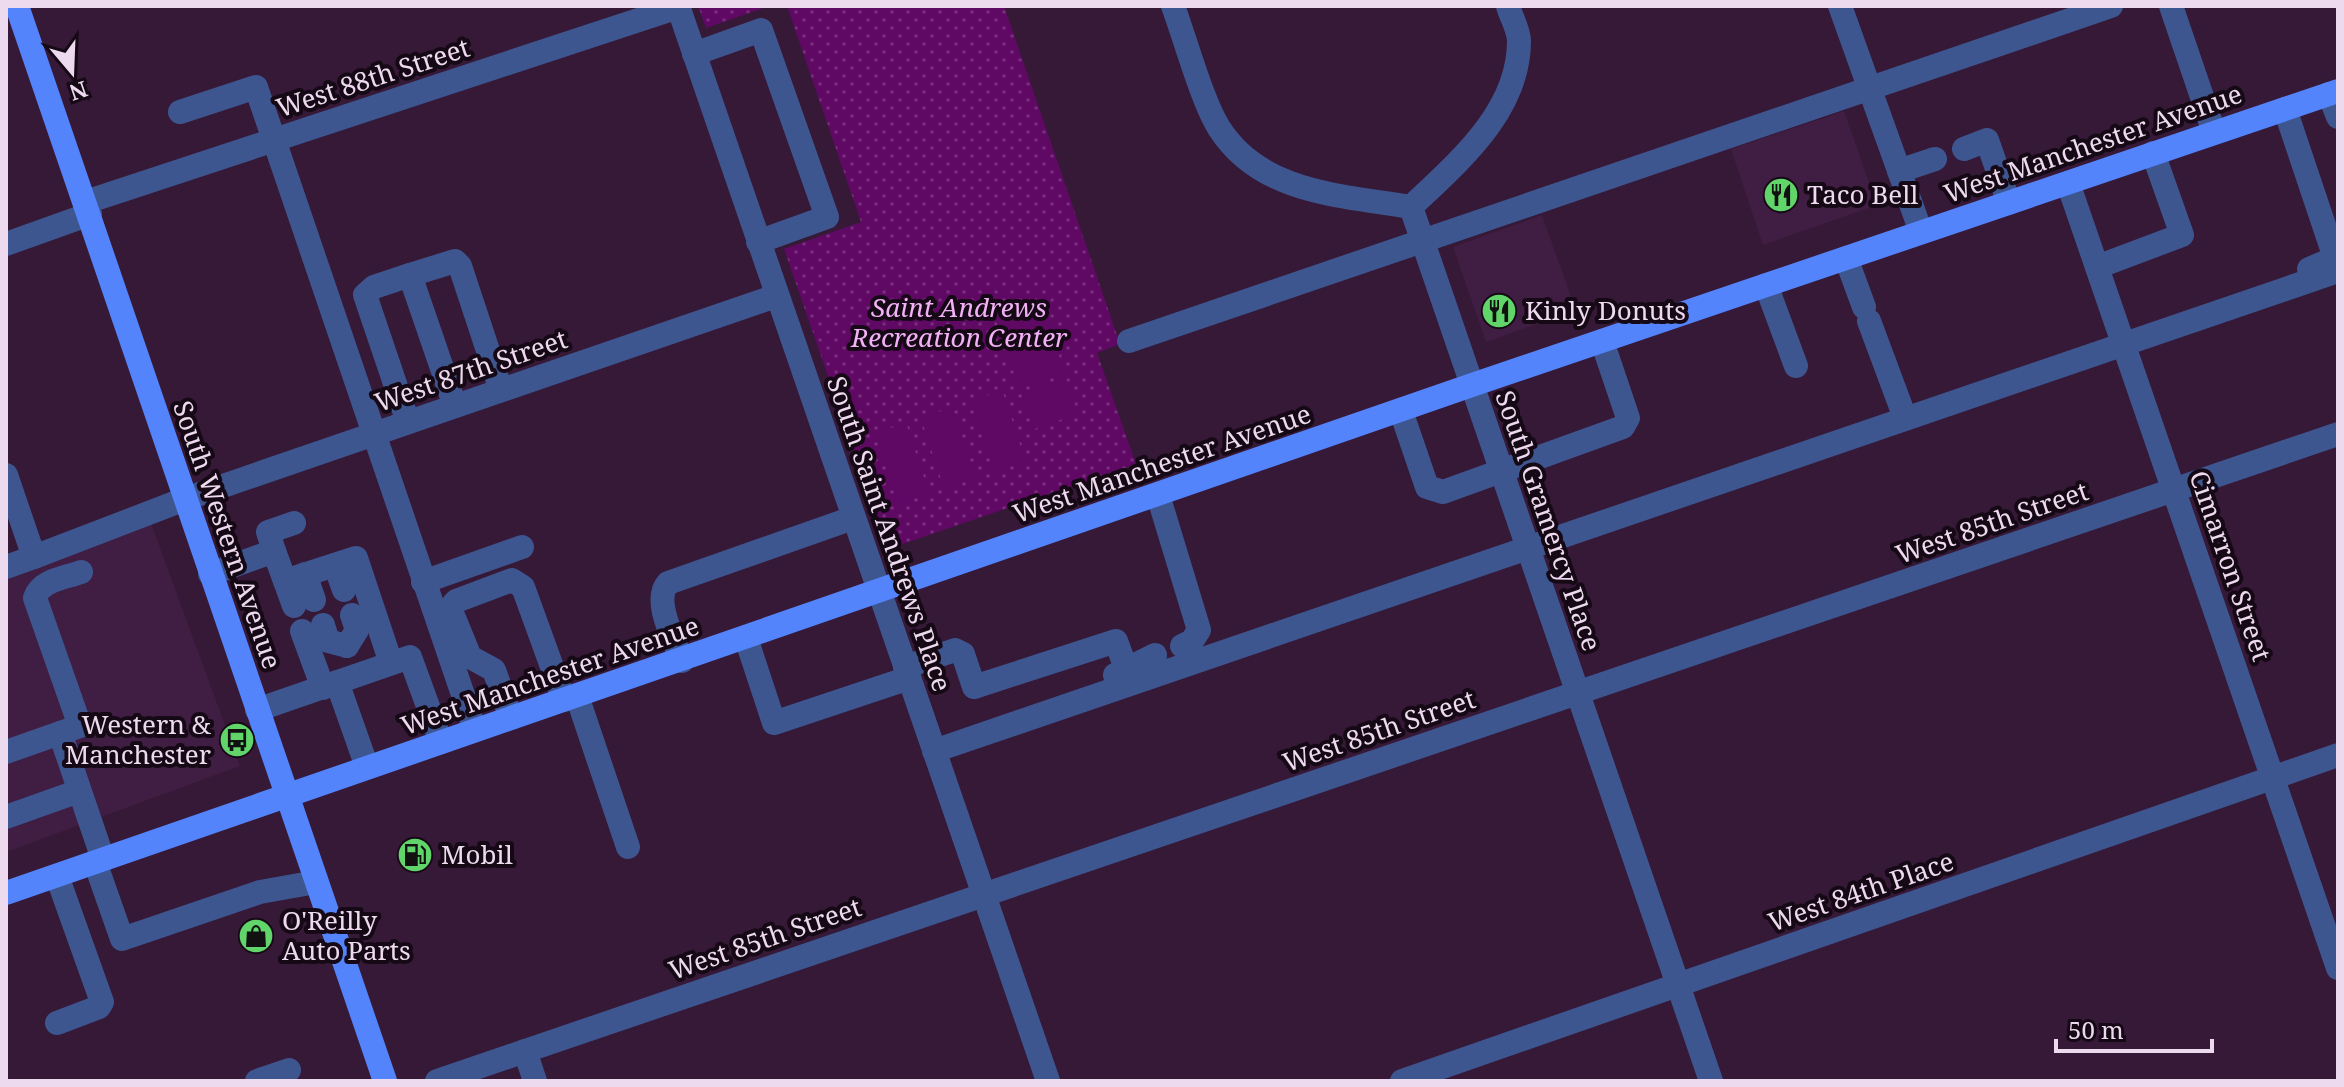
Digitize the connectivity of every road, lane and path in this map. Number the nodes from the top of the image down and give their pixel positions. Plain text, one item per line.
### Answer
1 (17, 6) edge
2 (678, 6) edge
3 (1173, 6) edge
4 (1508, 6) edge
5 (1840, 6) edge
6 (2111, 6) edge
7 (2171, 6) edge
8 (694, 54) junction
9 (1869, 88) junction
10 (2334, 93) edge
11 (2285, 109) junction
12 (180, 112) dead end
13 (2338, 117) edge
14 (2214, 132) junction
15 (274, 140) junction
16 (1964, 149) dead end
17 (2153, 153) junction
18 (1935, 159) dead end
19 (1899, 171) junction
20 (2068, 183) junction
21 (2009, 203) junction
22 (1411, 207) junction
23 (88, 208) junction
24 (1921, 232) junction
25 (1423, 241) junction
26 (758, 242) junction
27 (6, 244) edge
28 (1846, 258) junction
29 (2097, 267) junction
30 (2305, 271) dead end
31 (2338, 271) edge
32 (410, 275) junction
33 (1766, 285) junction
34 (776, 296) junction
35 (1129, 341) dead end
36 (1602, 341) junction
37 (2124, 342) junction
38 (1796, 366) dead end
39 (1472, 385) junction
40 (501, 390) junction
41 (455, 406) junction
42 (1901, 407) dead end
43 (1401, 411) junction
44 (408, 422) junction
45 (2338, 434) edge
46 (373, 435) junction
47 (1502, 472) junction
48 (6, 475) edge
49 (2175, 491) junction
50 (1158, 495) junction
51 (185, 499) junction
52 (853, 518) junction
53 (294, 523) dead end
54 (522, 547) dead end
55 (1528, 547) junction
56 (274, 551) junction
57 (34, 557) junction
58 (335, 565) junction
59 (6, 567) edge
60 (81, 572) dead end
61 (210, 574) junction
62 (295, 578) junction
63 (423, 582) junction
64 (344, 590) dead end
65 (879, 593) junction
66 (304, 603) dead end
67 (352, 615) dead end
68 (746, 638) junction
69 (347, 646) junction
70 (1182, 646) dead end
71 (1155, 655) dead end
72 (682, 661) junction
73 (391, 663) junction
74 (1127, 671) junction
75 (907, 672) junction
76 (339, 682) junction
77 (1578, 694) junction
78 (571, 698) junction
79 (257, 710) junction
80 (511, 718) junction
81 (70, 729) junction
82 (475, 730) junction
83 (441, 742) junction
84 (932, 744) junction
85 (6, 752) edge
86 (2338, 755) edge
87 (367, 767) junction
88 (2273, 777) junction
89 (79, 791) junction
90 (285, 795) junction
91 (6, 817) edge
92 (628, 847) dead end
93 (99, 861) junction
94 (57, 876) junction
95 (316, 882) junction
96 (6, 893) edge
97 (984, 893) junction
98 (2338, 968) edge
99 (1678, 985) junction
100 (57, 1023) dead end
101 (525, 1051) junction
102 (289, 1070) dead end
103 (257, 1081) edge
104 (385, 1081) edge
105 (437, 1081) edge
106 (535, 1081) edge
107 (1048, 1081) edge
108 (1402, 1081) edge
109 (1711, 1081) edge

1 - 23 main road, South Western Avenue
2 - 8 street, South Saint Andrews Place
2 - 15 street, West 88th Street
3 - 22 street
4 - 22 street
5 - 9 street
6 - 9 street
7 - 14 street
8 - 26 street, South Saint Andrews Place
8 - 26 street
9 - 19 street
9 - 25 street
10 - 11 main road, West Manchester Avenue
10 - 13 street
11 - 14 main road, West Manchester Avenue
11 - 30 street
12 - 15 street
14 - 17 main road, West Manchester Avenue
15 - 23 street, West 88th Street
15 - 46 street
16 - 21 street
17 - 20 main road, West Manchester Avenue
17 - 29 street
18 - 19 street
19 - 24 street
20 - 21 main road, West Manchester Avenue
20 - 29 street, Cimarron Street
21 - 24 main road, West Manchester Avenue
22 - 25 street, South Gramercy Place
23 - 27 street, West 88th Street
23 - 51 main road, South Western Avenue
24 - 28 main road, West Manchester Avenue
25 - 35 street
25 - 39 street, South Gramercy Place
26 - 34 street, South Saint Andrews Place
28 - 33 main road, West Manchester Avenue
28 - 42 street
29 - 37 street, Cimarron Street
31 - 37 street
32 - 40 street
32 - 41 street
32 - 44 street
33 - 36 main road, West Manchester Avenue
33 - 38 street
34 - 40 street, West 87th Street
34 - 52 street, South Saint Andrews Place
36 - 39 main road, West Manchester Avenue
36 - 47 street
37 - 49 street, Cimarron Street
37 - 55 street
39 - 43 main road, West Manchester Avenue
39 - 47 street, South Gramercy Place
40 - 41 street, West 87th Street
41 - 44 street, West 87th Street
43 - 47 street
43 - 50 main road, West Manchester Avenue
44 - 46 street, West 87th Street
45 - 49 street, West 85th Street
46 - 51 street, West 87th Street
46 - 63 street
47 - 55 street, South Gramercy Place
48 - 57 street
49 - 77 street, West 85th Street
49 - 88 street, Cimarron Street
50 - 65 main road, West Manchester Avenue
50 - 70 street
51 - 57 street, West 87th Street
51 - 61 main road, South Western Avenue
52 - 65 street, South Saint Andrews Place
52 - 72 street
53 - 56 street
54 - 63 street
55 - 77 street, South Gramercy Place
55 - 84 street
56 - 61 street
56 - 62 street
57 - 59 street, West 87th Street
58 - 62 street
58 - 64 street
58 - 73 street
60 - 81 street
61 - 79 main road, South Western Avenue
62 - 66 street
63 - 82 street
65 - 68 main road, West Manchester Avenue
65 - 75 street, South Saint Andrews Place
67 - 69 street
68 - 72 main road, West Manchester Avenue
68 - 75 street
69 - 76 street
69 - 76 street
71 - 74 street
72 - 78 main road, West Manchester Avenue
73 - 76 street
73 - 83 street
74 - 75 street
74 - 84 street
75 - 84 street, South Saint Andrews Place
76 - 79 street
76 - 87 street
77 - 97 street, West 85th Street
77 - 99 street, South Gramercy Place
78 - 80 main road, West Manchester Avenue
78 - 80 street
78 - 92 street
79 - 90 main road, South Western Avenue
80 - 82 main road, West Manchester Avenue
81 - 85 street
81 - 89 street
82 - 83 main road, West Manchester Avenue
83 - 87 main road, West Manchester Avenue
84 - 97 street, South Saint Andrews Place
86 - 88 street, West 84th Place
87 - 90 main road, West Manchester Avenue
88 - 98 street, Cimarron Street
88 - 99 street, West 84th Place
89 - 91 street
89 - 93 street
90 - 93 main road, West Manchester Avenue
90 - 95 main road, South Western Avenue
93 - 94 main road, West Manchester Avenue
93 - 95 street
94 - 96 main road, West Manchester Avenue
94 - 100 street
95 - 104 main road, South Western Avenue
97 - 101 street, West 85th Street
97 - 107 street, South Saint Andrews Place
99 - 108 street, West 84th Place
99 - 109 street, South Gramercy Place
101 - 105 street, West 85th Street
101 - 106 street
102 - 103 street

